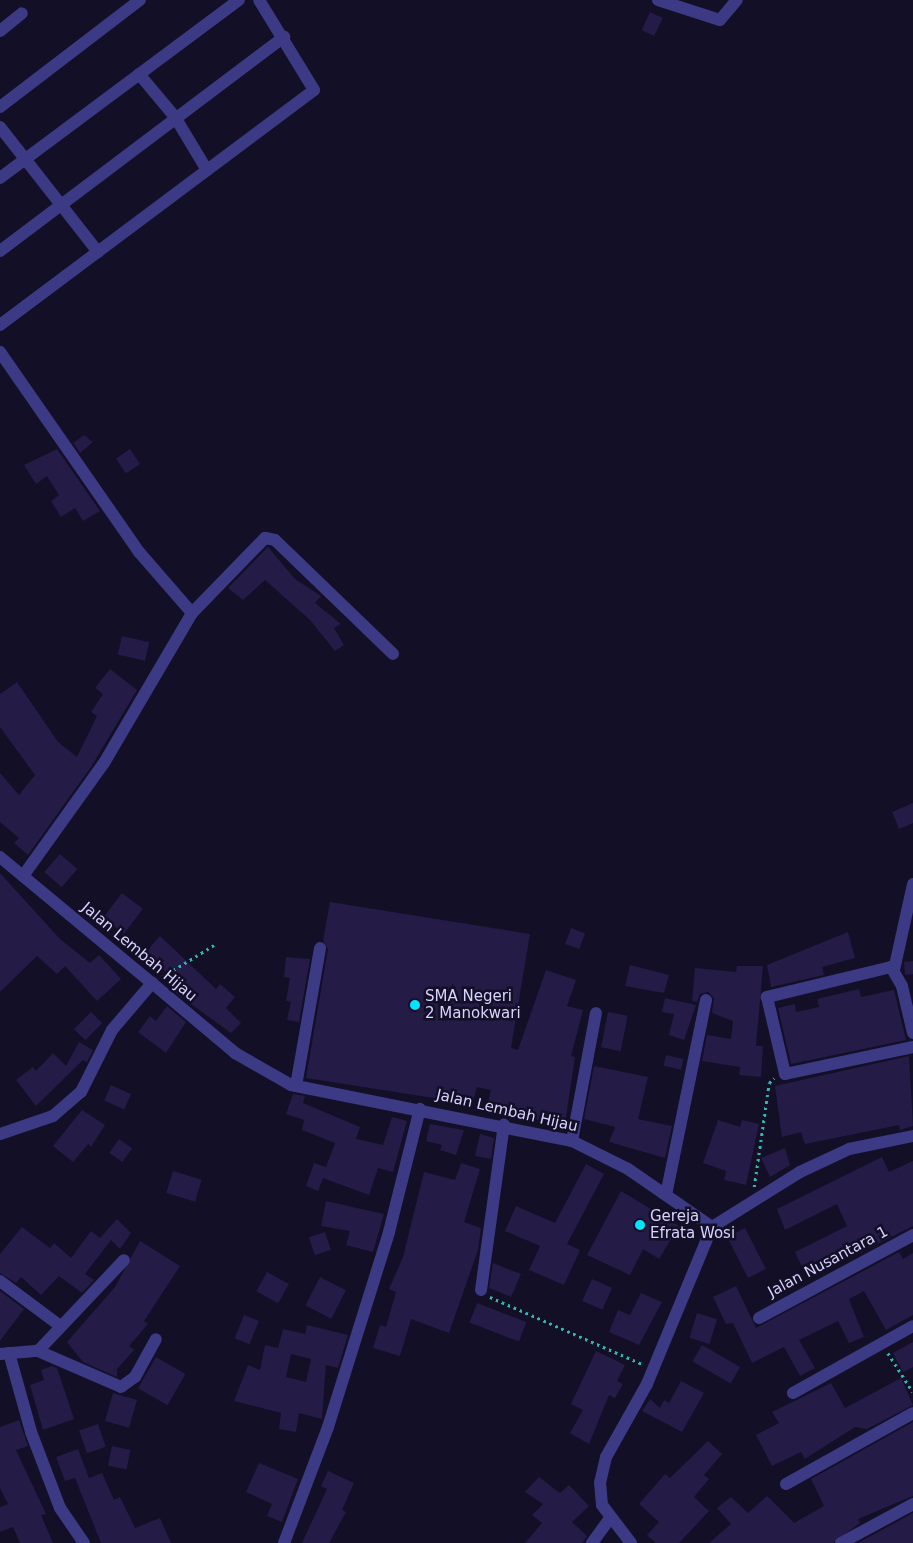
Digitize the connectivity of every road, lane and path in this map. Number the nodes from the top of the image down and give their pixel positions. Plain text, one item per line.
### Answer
1 (140, 0) edge
2 (239, 0) edge
3 (259, 0) edge
4 (658, 0) edge
5 (737, 0) edge
6 (22, 13) dead end
7 (0, 31) edge
8 (284, 37) junction
9 (139, 74) junction
10 (0, 107) edge
11 (174, 117) junction
12 (0, 127) edge
13 (26, 159) junction
14 (207, 170) junction
15 (0, 178) edge
16 (62, 202) junction
17 (0, 251) edge
18 (98, 252) junction
19 (0, 325) edge
20 (0, 352) edge
21 (192, 613) junction
22 (394, 654) dead end
23 (0, 857) edge
24 (23, 876) junction
25 (913, 884) edge
26 (214, 945) dead end
27 (320, 948) dead end
28 (894, 970) junction
29 (152, 983) junction
30 (706, 1000) dead end
31 (596, 1013) dead end
32 (913, 1033) edge
33 (913, 1047) edge
34 (784, 1074) junction
35 (294, 1085) junction
36 (420, 1109) junction
37 (504, 1125) junction
38 (0, 1134) edge
39 (913, 1136) edge
40 (572, 1141) junction
41 (666, 1195) junction
42 (752, 1201) junction
43 (712, 1227) junction
44 (913, 1235) edge
45 (124, 1260) dead end
46 (0, 1281) edge
47 (481, 1290) joint
48 (759, 1318) dead end
49 (59, 1325) junction
50 (913, 1326) edge
51 (156, 1339) dead end
52 (882, 1343) junction
53 (38, 1351) junction
54 (5, 1354) edge
55 (654, 1369) junction
56 (913, 1392) edge
57 (793, 1393) dead end
58 (913, 1413) edge
59 (786, 1484) dead end
60 (913, 1504) edge
61 (609, 1520) junction
62 (84, 1543) edge
63 (284, 1543) edge
64 (592, 1543) edge
65 (631, 1543) edge
66 (841, 1543) edge

1 - 10 street
2 - 9 street
3 - 8 street
4 - 5 street
6 - 7 street
8 - 11 street
8 - 14 street
9 - 11 street
9 - 13 street
11 - 14 street
11 - 16 street
12 - 13 street
13 - 15 street
13 - 16 street
14 - 18 street
16 - 17 street
16 - 18 street
18 - 19 street
20 - 21 street
21 - 22 street
21 - 24 street
23 - 24 street, Jalan Lembah Hijau
24 - 29 street, Jalan Lembah Hijau
25 - 28 street
26 - 29 path
27 - 35 street
28 - 32 street
28 - 34 street
29 - 35 street, Jalan Lembah Hijau
29 - 38 street
30 - 41 street
31 - 40 street
33 - 34 street
34 - 42 path
35 - 36 street, Jalan Lembah Hijau
36 - 37 street, Jalan Lembah Hijau
36 - 63 street
37 - 40 street, Jalan Lembah Hijau
37 - 47 street
39 - 42 street
40 - 41 street, Jalan Lembah Hijau
41 - 43 street, Jalan Lembah Hijau
42 - 43 street
43 - 55 street
44 - 48 street, Jalan Nusantara 1
45 - 49 street
46 - 49 street
47 - 55 path
49 - 53 street
50 - 52 street
51 - 53 street
52 - 56 path
52 - 57 street
53 - 54 street
54 - 62 street
55 - 61 street
58 - 59 street
60 - 66 street
61 - 64 street
61 - 65 street

